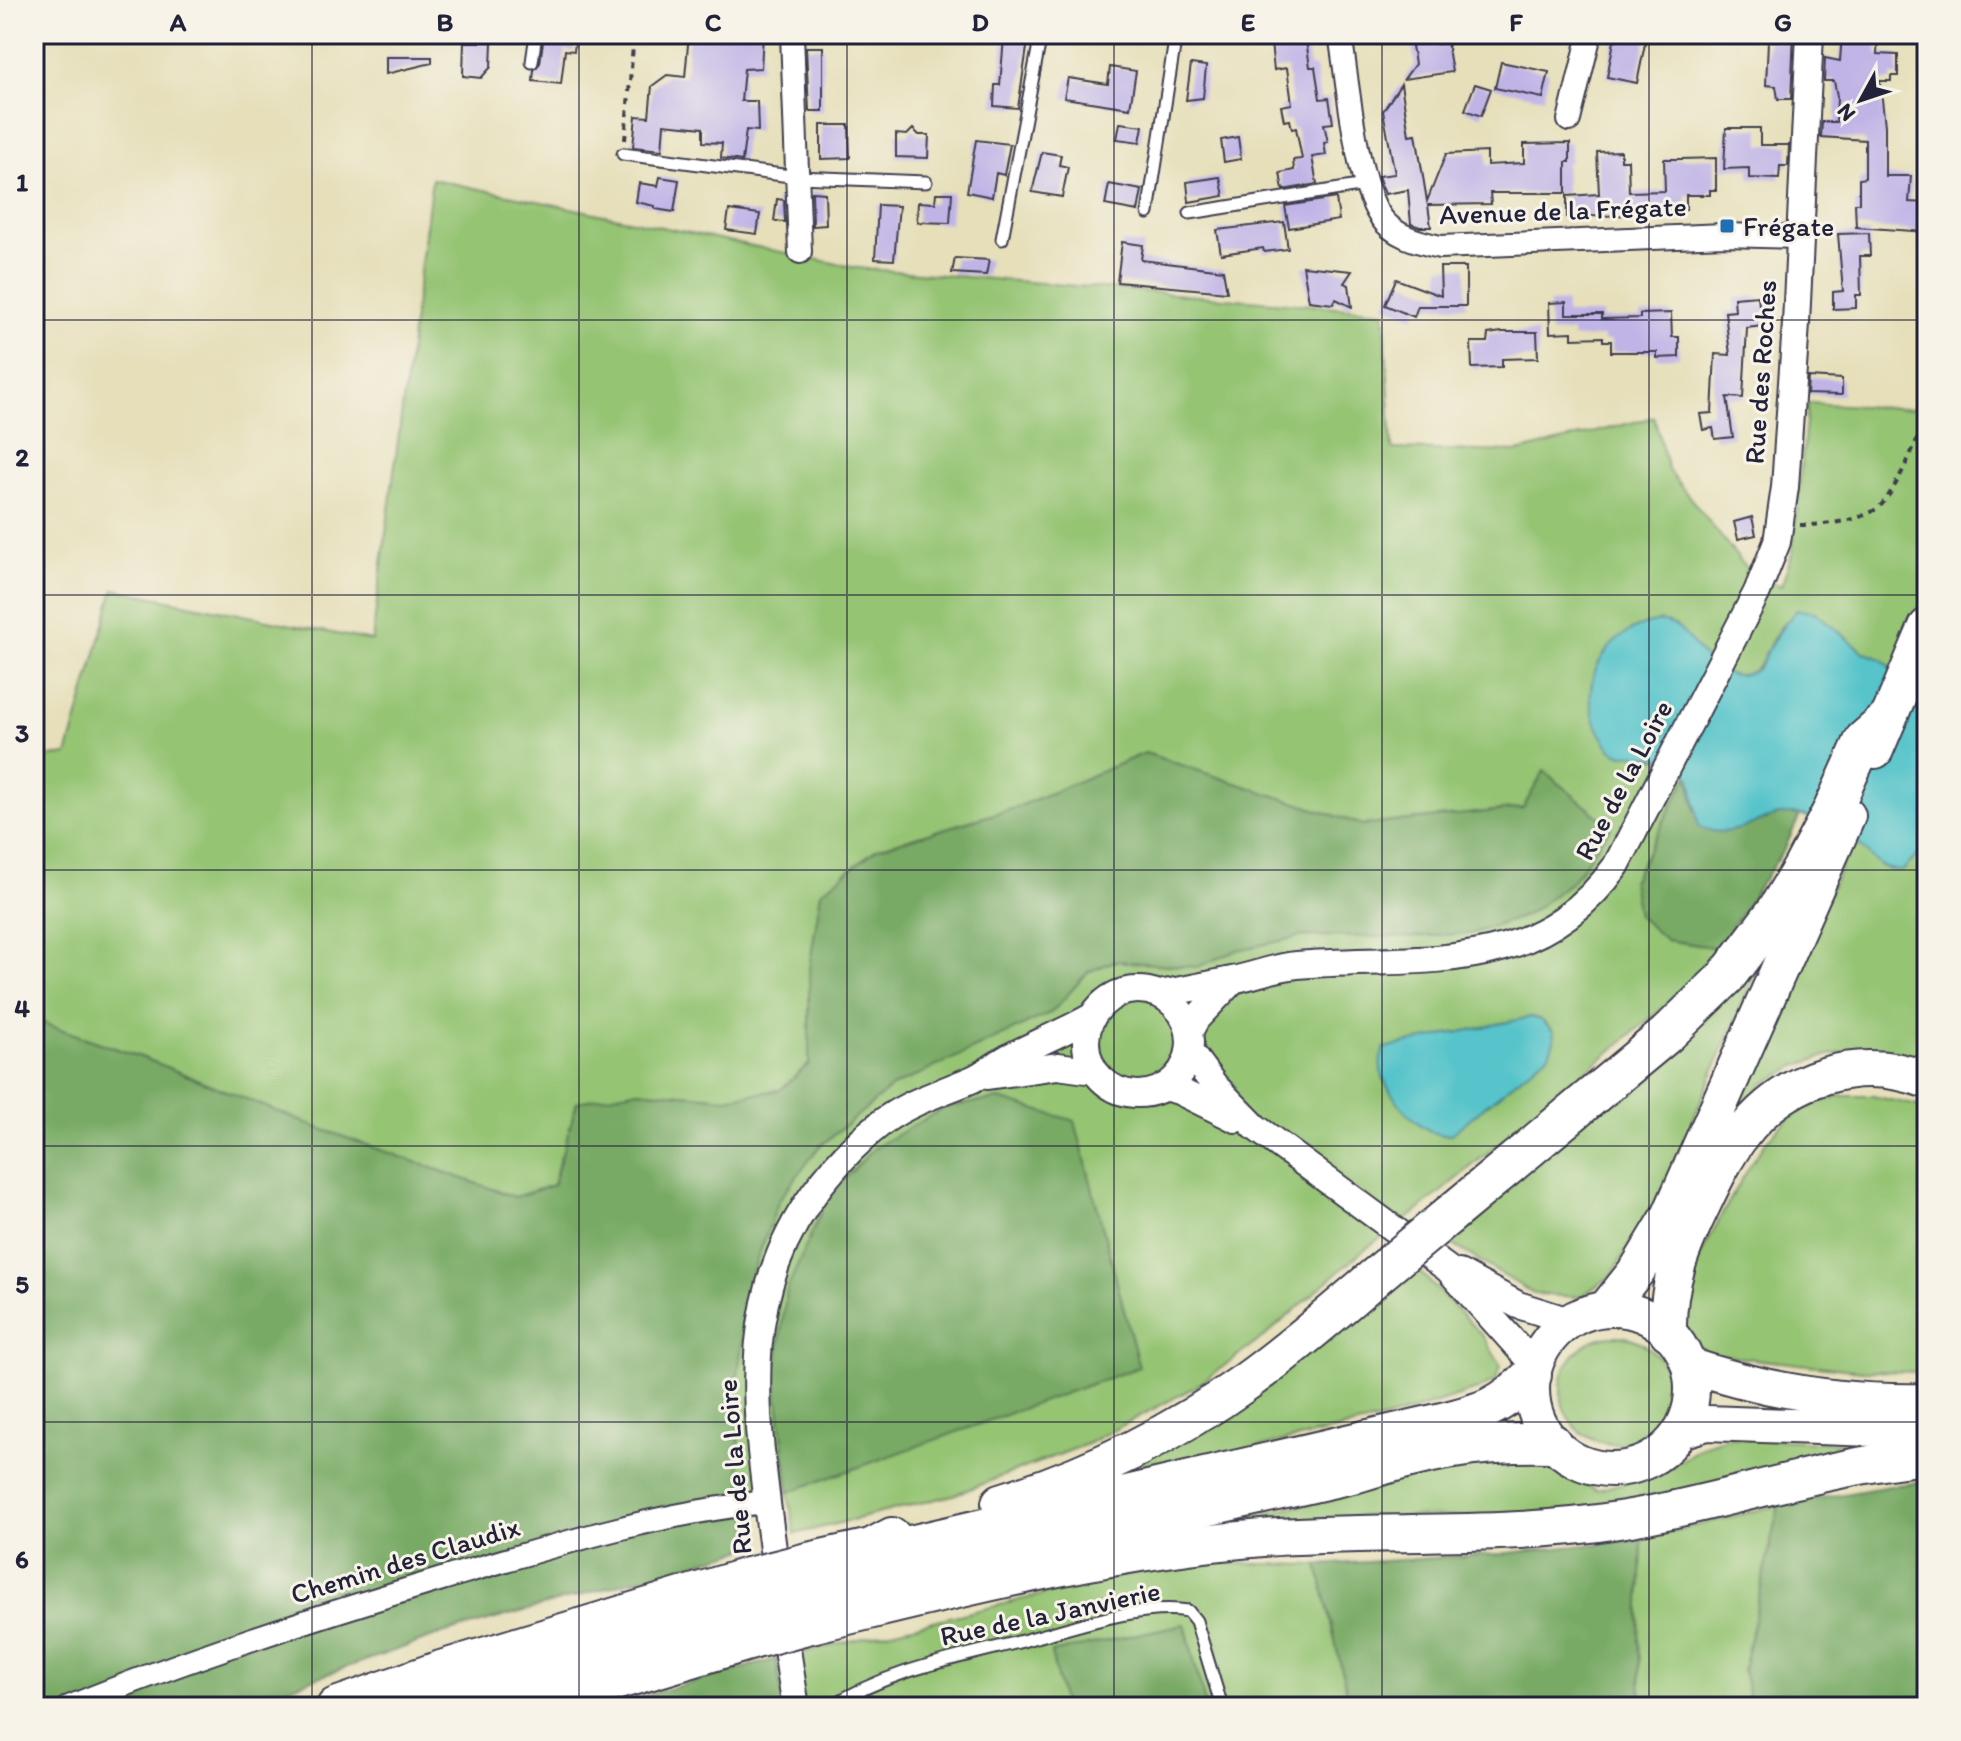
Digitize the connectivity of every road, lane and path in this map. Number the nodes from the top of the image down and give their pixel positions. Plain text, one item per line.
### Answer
1 (536, 34) edge
2 (634, 34) edge
3 (792, 34) edge
4 (1041, 34) edge
5 (1176, 34) edge
6 (1340, 34) edge
7 (1590, 34) edge
8 (1810, 34) edge
9 (532, 62) dead end
10 (1569, 120) dead end
11 (623, 154) joint
12 (798, 177) junction
13 (926, 182) dead end
14 (1365, 185) junction
15 (1148, 213) dead end
16 (1190, 213) dead end
17 (1800, 237) junction
18 (1002, 239) dead end
19 (800, 252) dead end
20 (1927, 417) edge
21 (1781, 522) junction
22 (1768, 569) joint
23 (1921, 640) edge
24 (1886, 721) joint
25 (1818, 858) junction
26 (1241, 978) junction
27 (1159, 994) junction
28 (1091, 1017) junction
29 (1189, 1042) junction
30 (1094, 1071) junction
31 (975, 1078) junction
32 (1927, 1080) edge
33 (1163, 1087) junction
34 (1255, 1127) junction
35 (1448, 1269) junction
36 (1607, 1308) junction
37 (1569, 1321) junction
38 (1668, 1332) junction
39 (1689, 1365) junction
40 (1533, 1370) junction
41 (1927, 1401) edge
42 (1927, 1428) edge
43 (1680, 1431) junction
44 (1552, 1443) junction
45 (1927, 1456) edge
46 (767, 1502) junction
47 (871, 1548) junction
48 (751, 1610) junction
49 (810, 1612) junction
50 (69, 1707) edge
51 (336, 1707) edge
52 (426, 1707) edge
53 (531, 1707) edge
54 (715, 1707) edge
55 (738, 1707) edge
56 (796, 1707) edge
57 (830, 1707) edge
58 (1222, 1707) edge

1 - 9 lane
2 - 11 path
3 - 12 street
4 - 18 lane
5 - 15 lane
6 - 14 street, Avenue de la Frégate
7 - 10 street
8 - 17 street, Rue des Roches
11 - 12 lane
12 - 13 lane
12 - 19 street
14 - 16 lane
14 - 17 street, Avenue de la Frégate
17 - 21 street, Rue des Roches
20 - 21 path
21 - 22 street, Rue des Roches
22 - 26 street, Rue de la Loire
23 - 24 highway
24 - 25 highway
25 - 36 highway
25 - 47 highway, bridge
26 - 27 street, Rue de la Loire
26 - 29 street
27 - 28 street
27 - 29 street
28 - 30 street
28 - 31 street, Rue de la Loire
29 - 33 street
29 - 34 street
30 - 31 street, Rue de la Loire
30 - 33 street
31 - 46 street, Rue de la Loire
32 - 38 highway
33 - 34 street
34 - 35 street
35 - 37 street
35 - 40 street
36 - 37 main road
36 - 38 main road
37 - 40 main road
38 - 39 main road
39 - 41 main road
39 - 43 main road
40 - 44 main road
40 - 47 highway
42 - 43 main road
43 - 44 main road
44 - 49 highway
45 - 49 highway
46 - 50 street, Chemin des Claudix
46 - 56 street, Rue de la Loire
47 - 48 highway, bridge
48 - 49 highway, bridge
48 - 51 highway
48 - 52 highway
48 - 53 highway
54 - 55 lane
57 - 58 lane, Rue de la Janvierie

